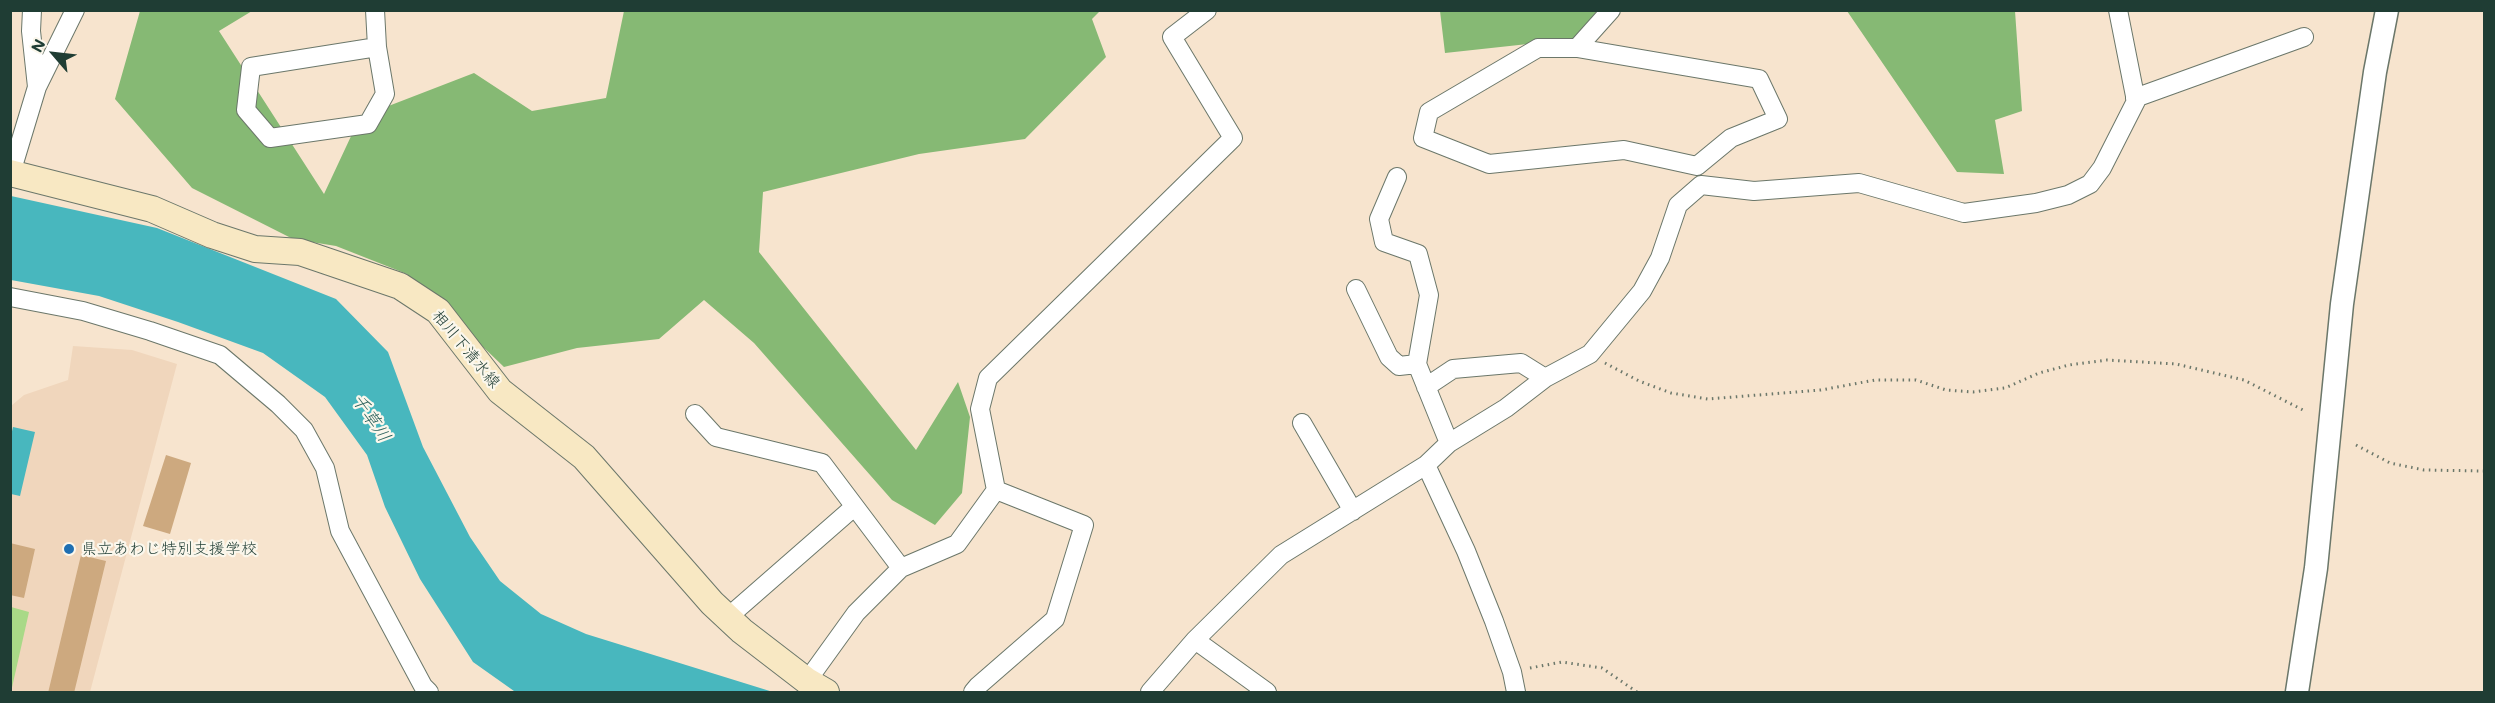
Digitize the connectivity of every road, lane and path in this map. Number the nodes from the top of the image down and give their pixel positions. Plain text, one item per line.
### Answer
1 (32, 10) edge
2 (75, 10) edge
3 (375, 10) edge
4 (1207, 10) edge
5 (1611, 10) edge
6 (2118, 10) edge
7 (2386, 10) edge
8 (2304, 37) dead end
9 (377, 47) junction
10 (1577, 48) junction
11 (37, 87) junction
12 (2136, 98) junction
13 (1697, 166) junction
14 (11, 173) edge
15 (1397, 177) dead end
16 (1701, 185) junction
17 (1356, 289) dead end
18 (10, 297) edge
19 (1590, 354) junction
20 (1416, 364) junction
21 (1545, 378) junction
22 (1426, 387) junction
23 (2305, 411) dead end
24 (695, 414) dead end
25 (1302, 423) dead end
26 (1449, 443) junction
27 (2356, 445) dead end
28 (1426, 465) junction
29 (2484, 471) edge
30 (996, 490) junction
31 (854, 507) junction
32 (1353, 510) junction
33 (901, 568) junction
34 (727, 618) junction
35 (1195, 640) junction
36 (1512, 672) junction
37 (816, 687) edge
38 (429, 693) edge
39 (973, 693) edge
40 (1150, 693) edge
41 (1267, 693) edge
42 (1516, 693) edge
43 (1637, 693) edge
44 (2297, 693) edge

1 - 11 street
2 - 11 street
3 - 9 street
4 - 30 street
5 - 10 street
6 - 12 street
7 - 44 street
8 - 12 street
9 - 9 street
10 - 13 street
10 - 13 street
11 - 14 street
12 - 16 street
13 - 16 street
14 - 34 main road, 相川下清水線
15 - 20 street
16 - 19 street
17 - 20 street
18 - 38 street
19 - 21 street
19 - 23 path
20 - 22 street
21 - 22 street
21 - 26 street
22 - 26 street
24 - 31 street
25 - 32 street
26 - 28 street
27 - 29 path
28 - 32 street
28 - 36 street
30 - 33 street
30 - 39 street
31 - 33 street
31 - 34 street
32 - 35 street
33 - 37 street
34 - 37 main road, 相川下清水線
35 - 40 street
35 - 41 street
36 - 42 street
36 - 43 path

